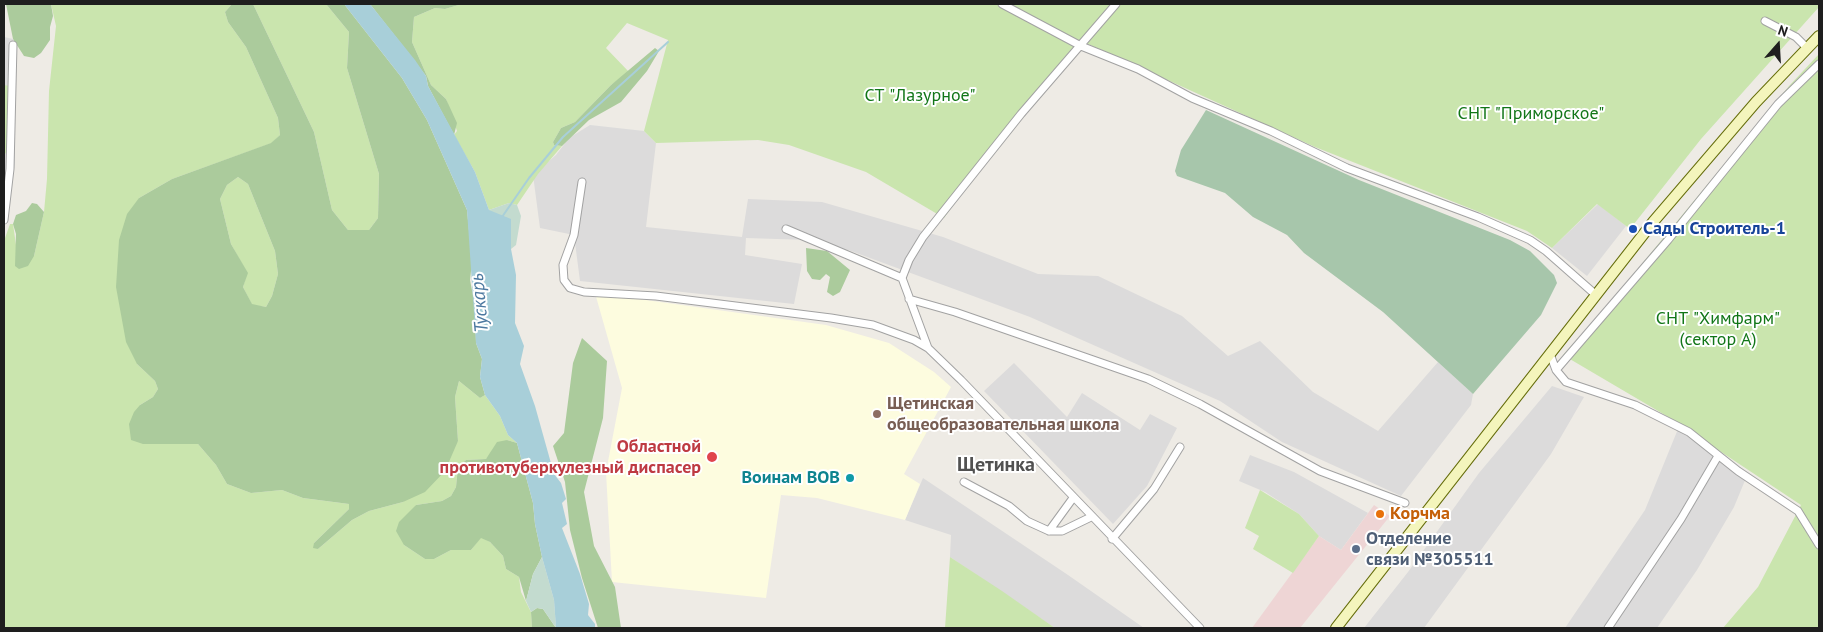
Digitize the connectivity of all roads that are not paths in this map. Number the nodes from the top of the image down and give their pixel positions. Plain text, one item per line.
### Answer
1 (1002, 4) edge
2 (1116, 4) edge
3 (1766, 21) dead end
4 (1819, 36) edge
5 (13, 45) dead end
6 (1081, 46) junction
7 (1807, 48) junction
8 (1819, 64) edge
9 (582, 182) dead end
10 (4, 220) edge
11 (786, 228) dead end
12 (902, 278) junction
13 (1596, 295) junction
14 (909, 298) junction
15 (928, 348) junction
16 (1550, 354) junction
17 (1556, 370) junction
18 (1180, 447) dead end
19 (1718, 456) junction
20 (964, 482) dead end
21 (1072, 498) junction
22 (1405, 503) dead end
23 (1091, 517) junction
24 (1049, 531) junction
25 (1112, 539) junction
26 (1819, 545) edge
27 (1200, 628) edge
28 (1336, 628) edge
29 (1608, 628) edge

1 - 6 street
2 - 6 street
3 - 7 street
4 - 7 main road
5 - 10 street
6 - 12 street
6 - 13 street
7 - 13 main road
8 - 17 street
9 - 15 street
11 - 12 street
12 - 14 street
13 - 16 main road
14 - 15 street
14 - 22 street
15 - 21 street
16 - 17 street
16 - 28 main road
17 - 19 street
18 - 25 street
19 - 26 street
19 - 29 street
20 - 24 street
21 - 23 street
21 - 24 street
23 - 24 street
23 - 25 street
25 - 27 street

